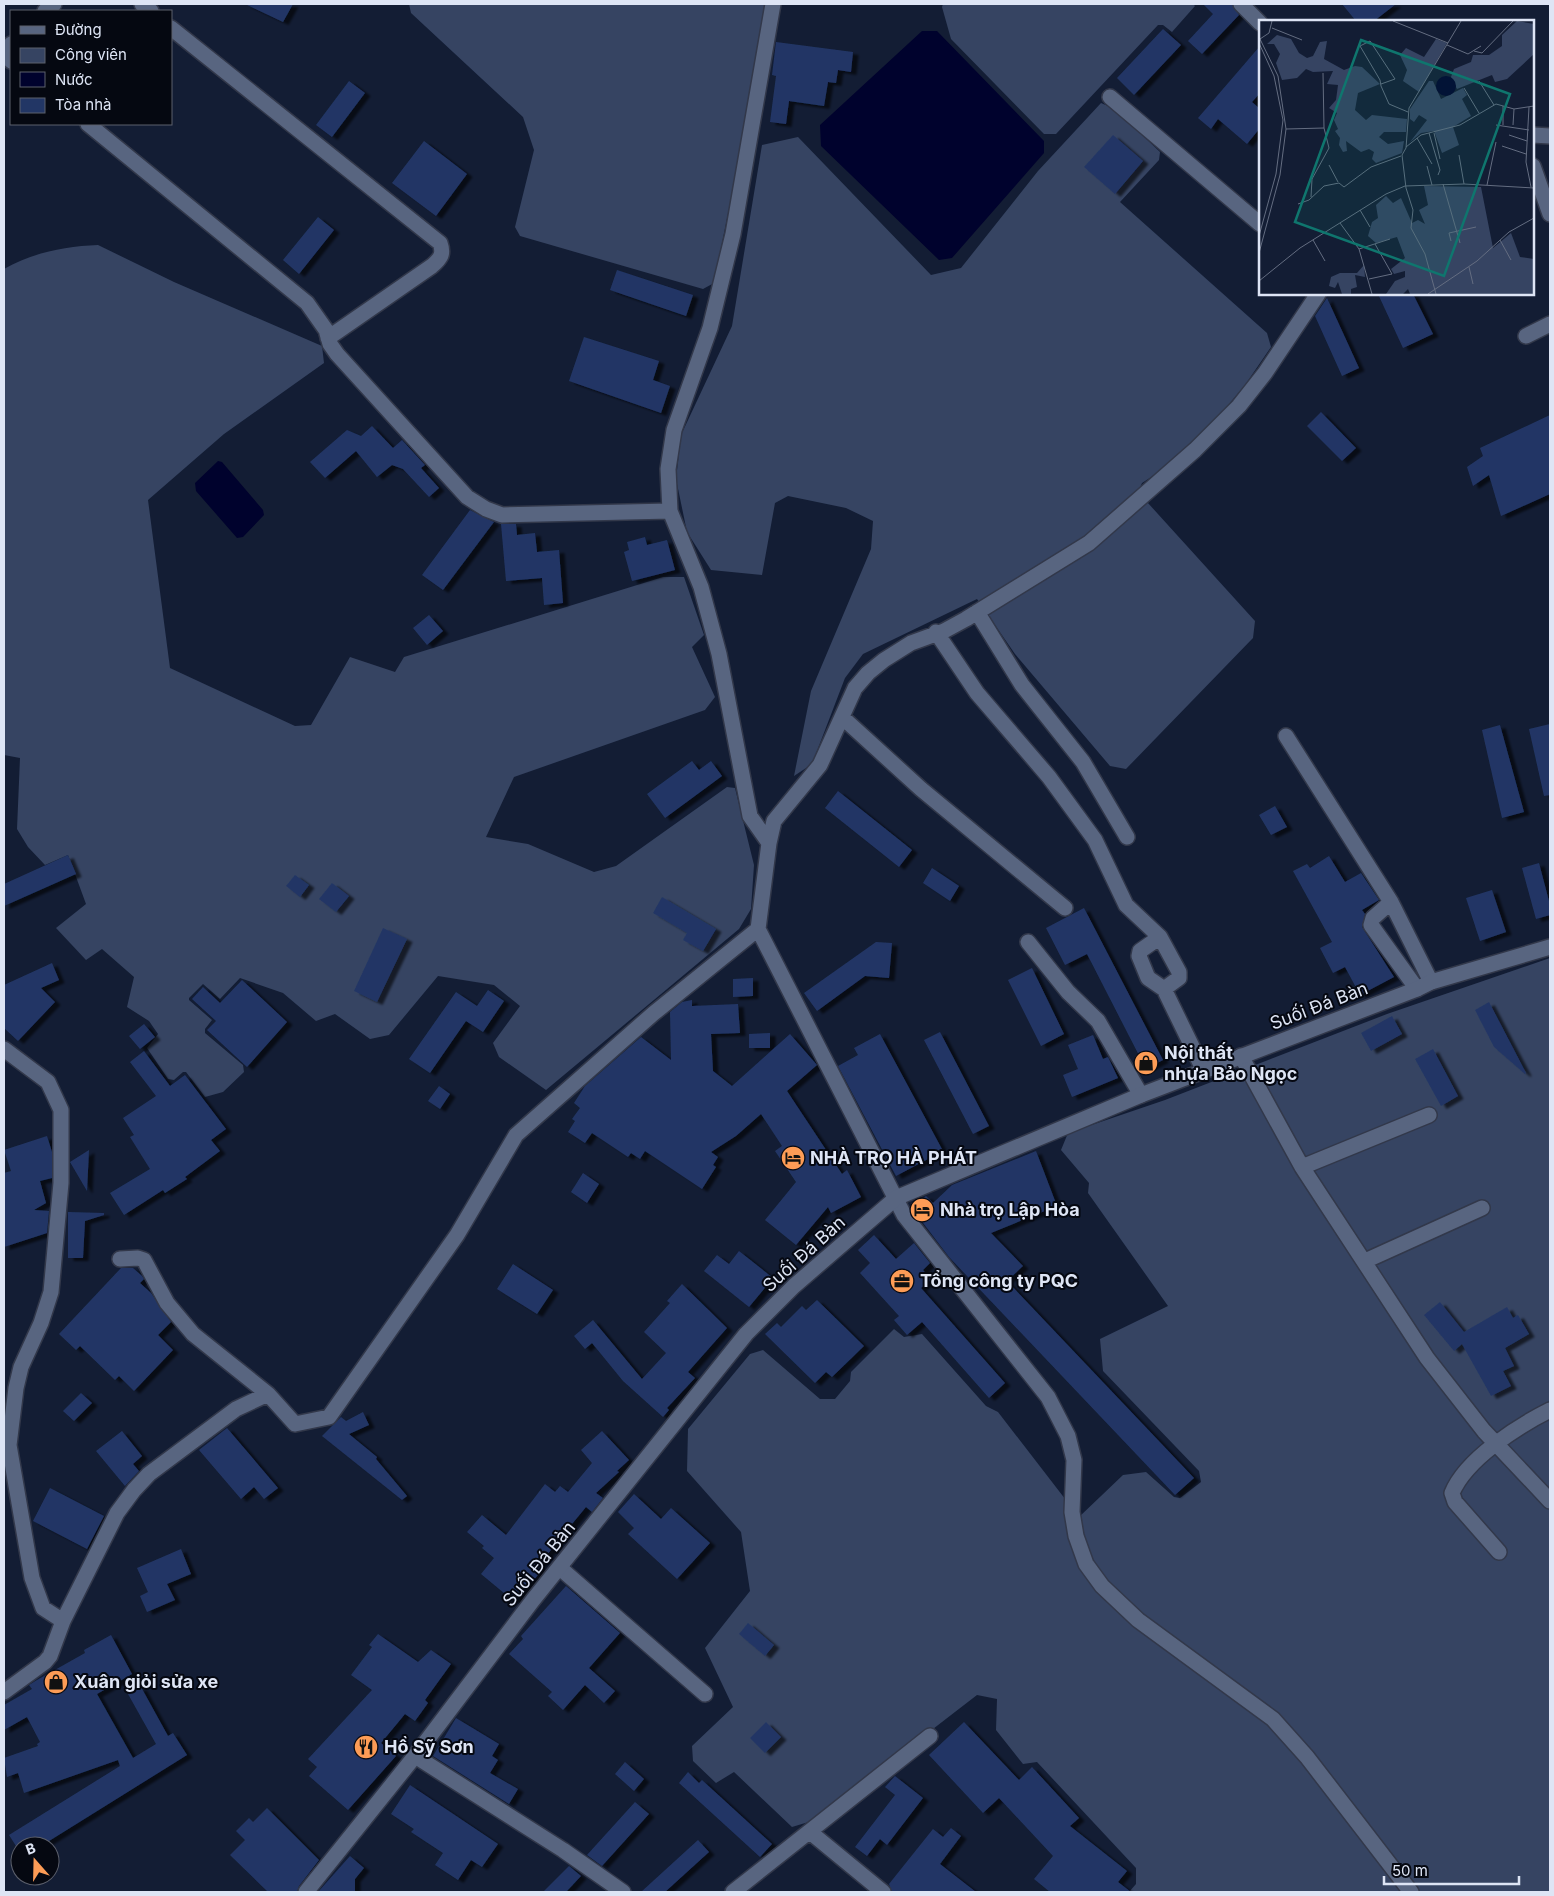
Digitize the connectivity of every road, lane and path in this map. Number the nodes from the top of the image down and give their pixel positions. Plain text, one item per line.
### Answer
1 (773, 4) edge
2 (1241, 4) edge
3 (1259, 22) edge
4 (172, 29) edge
5 (10, 46) edge
6 (10, 59) edge
7 (1110, 97) dead end
8 (89, 125) edge
9 (1534, 136) edge
10 (1550, 136) edge
11 (1534, 169) edge
12 (1550, 214) edge
13 (1259, 223) edge
14 (1317, 295) edge
15 (1550, 324) edge
16 (1526, 336) dead end
17 (328, 338) junction
18 (670, 511) junction
19 (978, 612) junction
20 (936, 632) junction
21 (842, 717) junction
22 (1286, 736) dead end
23 (1127, 837) dead end
24 (769, 843) junction
25 (1391, 902) junction
26 (1065, 908) dead end
27 (758, 929) junction
28 (1160, 937) junction
29 (1028, 942) dead end
30 (1550, 947) edge
31 (1431, 982) junction
32 (1164, 989) junction
33 (1417, 989) junction
34 (4, 1050) edge
35 (1241, 1056) junction
36 (1204, 1070) junction
37 (1141, 1095) junction
38 (1429, 1115) dead end
39 (1302, 1167) junction
40 (896, 1198) junction
41 (1482, 1208) dead end
42 (120, 1259) dead end
43 (1365, 1261) junction
44 (268, 1394) junction
45 (1550, 1410) edge
46 (1496, 1444) junction
47 (1550, 1502) edge
48 (1498, 1552) dead end
49 (560, 1568) junction
50 (63, 1621) junction
51 (4, 1692) edge
52 (705, 1694) dead end
53 (930, 1736) dead end
54 (415, 1756) junction
55 (810, 1832) junction
56 (306, 1892) edge
57 (623, 1892) edge
58 (733, 1892) edge
59 (883, 1892) edge
60 (1411, 1892) edge

1 - 18 street
2 - 3 street
4 - 17 street
5 - 6 street
7 - 13 street
8 - 17 street
9 - 10 street
11 - 12 street
14 - 19 street
15 - 16 street
17 - 18 street
18 - 24 street
19 - 20 street
19 - 23 street
20 - 21 street
20 - 28 street
21 - 24 street
21 - 26 street
22 - 25 street
24 - 27 street
25 - 31 street
25 - 33 street
27 - 40 street
27 - 44 street
28 - 32 street
28 - 32 street
29 - 37 street
30 - 31 street, Suối Đá Bàn
31 - 33 street, Suối Đá Bàn
32 - 36 street
33 - 35 street, Suối Đá Bàn
34 - 50 street
35 - 36 street, Suối Đá Bàn
35 - 39 street
36 - 37 street, Suối Đá Bàn
37 - 40 street, Suối Đá Bàn
38 - 39 street
39 - 43 street
40 - 49 street, Suối Đá Bàn
40 - 60 street
41 - 43 street
42 - 44 street
43 - 46 street
44 - 50 street
45 - 46 street
46 - 47 street
46 - 48 street
49 - 52 street
49 - 54 street, Suối Đá Bàn
50 - 51 street
53 - 55 street
54 - 56 street, Suối Đá Bàn
54 - 57 street
55 - 58 street
55 - 59 street

